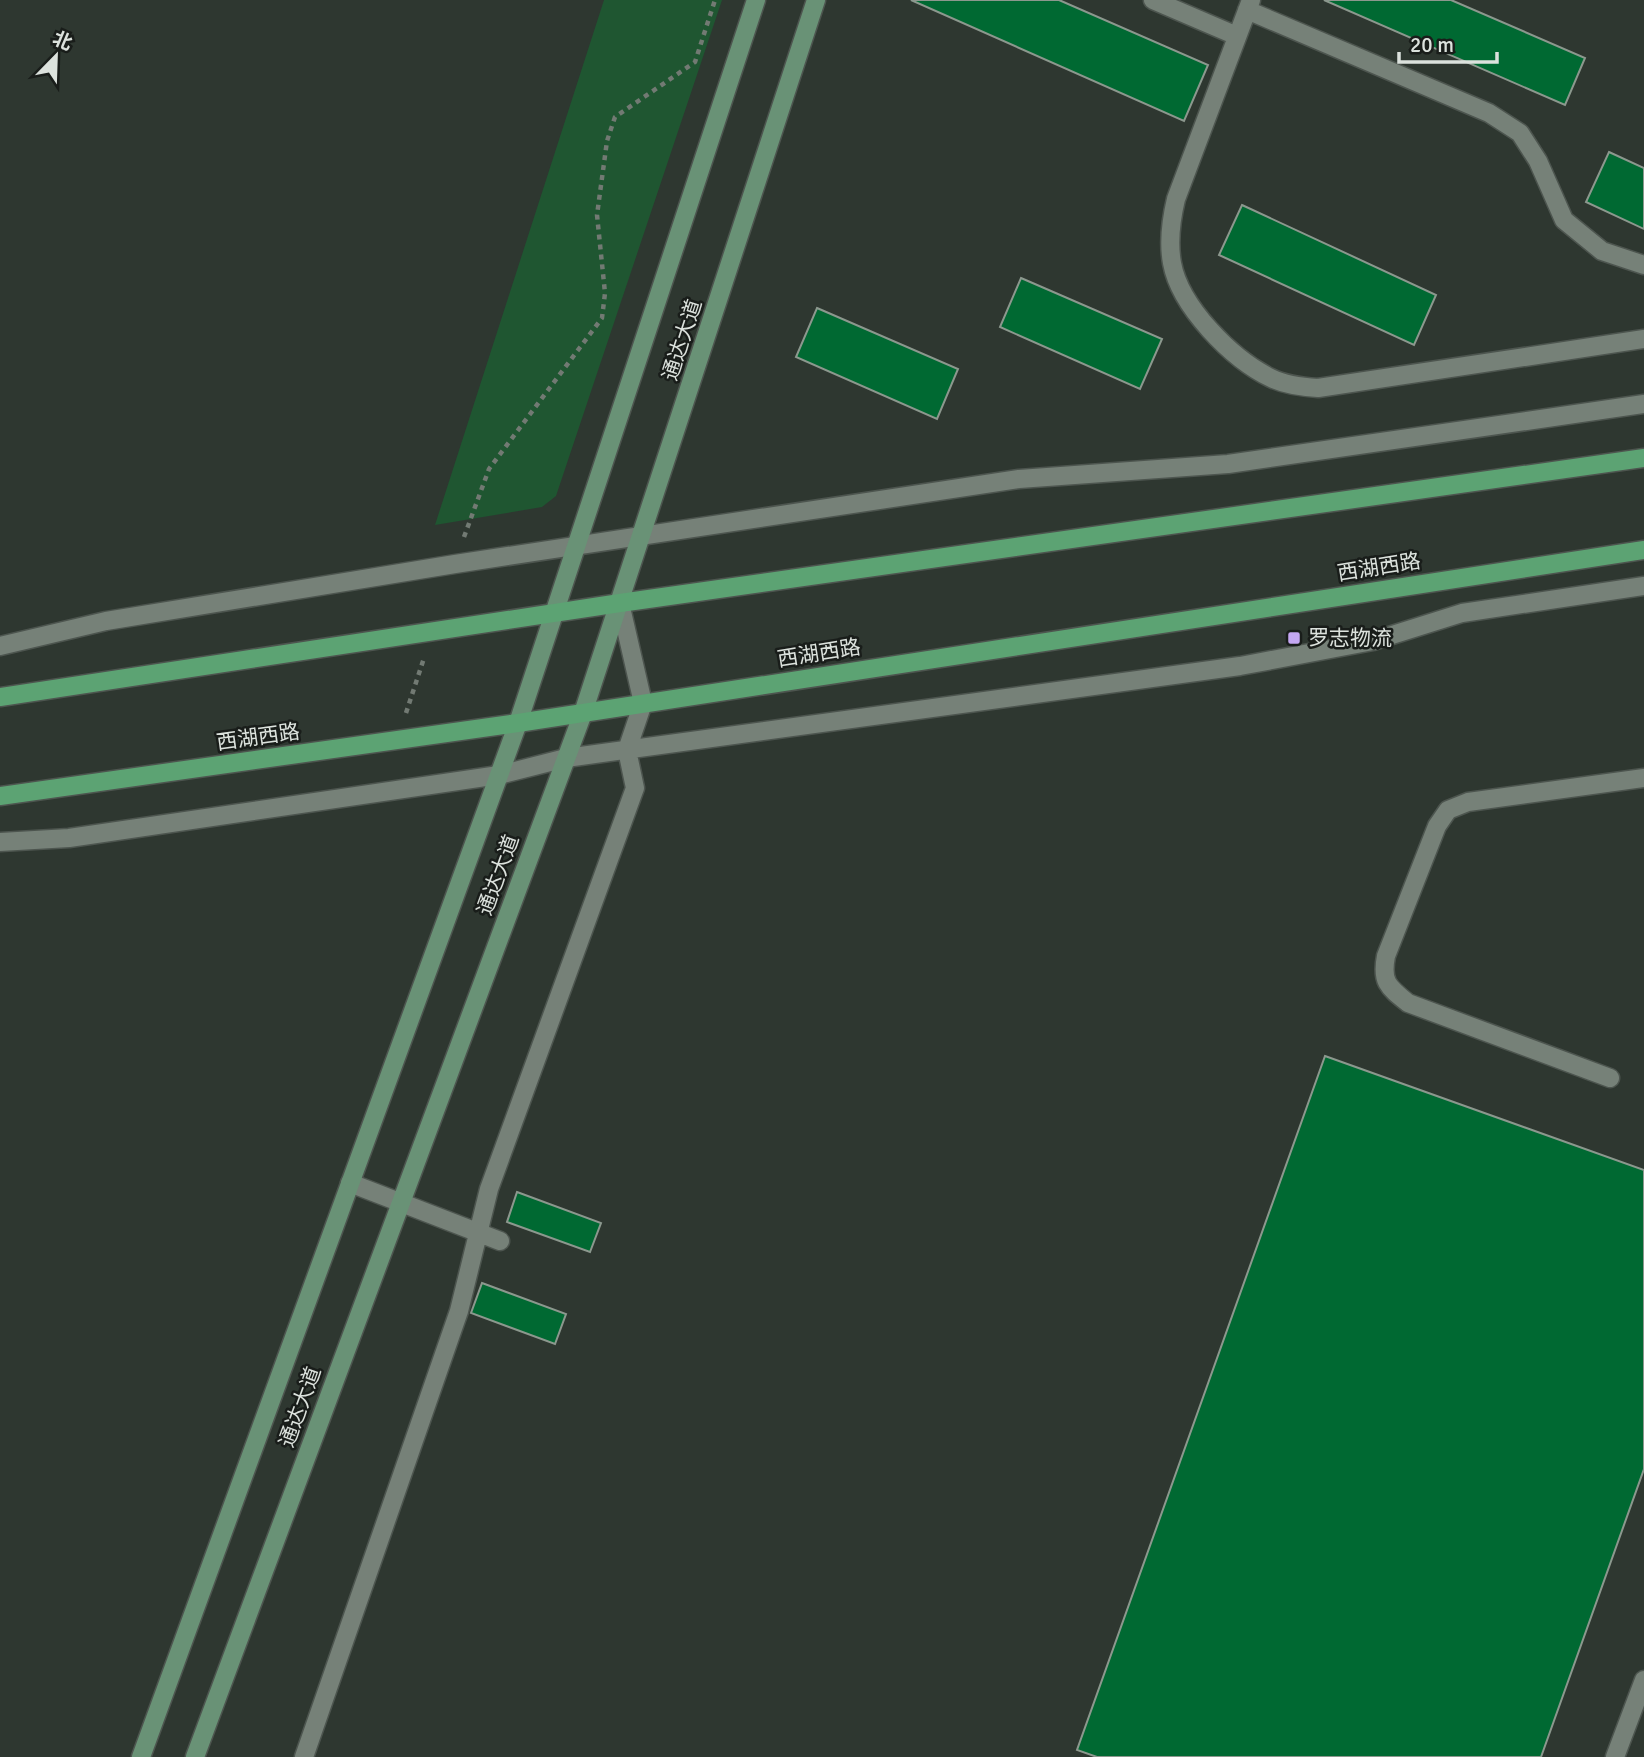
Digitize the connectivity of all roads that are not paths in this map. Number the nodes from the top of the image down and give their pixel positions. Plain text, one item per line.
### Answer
1 (756, 0) edge
2 (816, 0) edge
3 (1153, 0) edge
4 (1249, 5) edge
5 (1237, 36) junction
6 (1644, 265) edge
7 (1644, 339) edge
8 (1644, 404) edge
9 (1644, 458) edge
10 (642, 536) junction
11 (578, 545) junction
12 (1644, 550) edge
13 (1644, 586) edge
14 (620, 603) junction
15 (555, 613) junction
16 (0, 646) edge
17 (0, 697) edge
18 (643, 703) junction
19 (583, 713) junction
20 (518, 723) junction
21 (626, 750) junction
22 (566, 758) junction
23 (499, 775) junction
24 (1644, 778) edge
25 (0, 796) edge
26 (0, 842) edge
27 (1610, 1078) dead end
28 (350, 1183) junction
29 (401, 1203) junction
30 (478, 1233) junction
31 (500, 1241) dead end
32 (1644, 1680) edge
33 (1640, 1705) edge
34 (141, 1757) edge
35 (195, 1757) edge
36 (304, 1757) edge
37 (1615, 1757) edge

1 - 11 main road, 通达大道
2 - 10 main road, 通达大道
3 - 5 lane
4 - 5 lane
4 - 6 lane
5 - 7 lane
8 - 10 lane
9 - 14 main road
10 - 11 lane
10 - 14 main road, 通达大道
11 - 15 main road, 通达大道
11 - 16 lane
12 - 18 main road, 西湖西路
13 - 21 lane
14 - 15 main road
14 - 18 lane
14 - 19 main road, 通达大道
15 - 17 main road
15 - 20 main road, 通达大道
18 - 19 main road, 西湖西路
18 - 21 lane
19 - 20 main road, 西湖西路
19 - 22 main road, 通达大道
20 - 23 main road, 通达大道
20 - 25 main road, 西湖西路
21 - 22 lane
21 - 30 lane
22 - 23 lane
22 - 29 main road, 通达大道
23 - 26 lane
23 - 28 main road, 通达大道
24 - 27 lane
28 - 29 lane
28 - 34 main road, 通达大道
29 - 30 lane
29 - 35 main road, 通达大道
30 - 31 lane
30 - 36 lane
32 - 33 lane
33 - 37 lane

